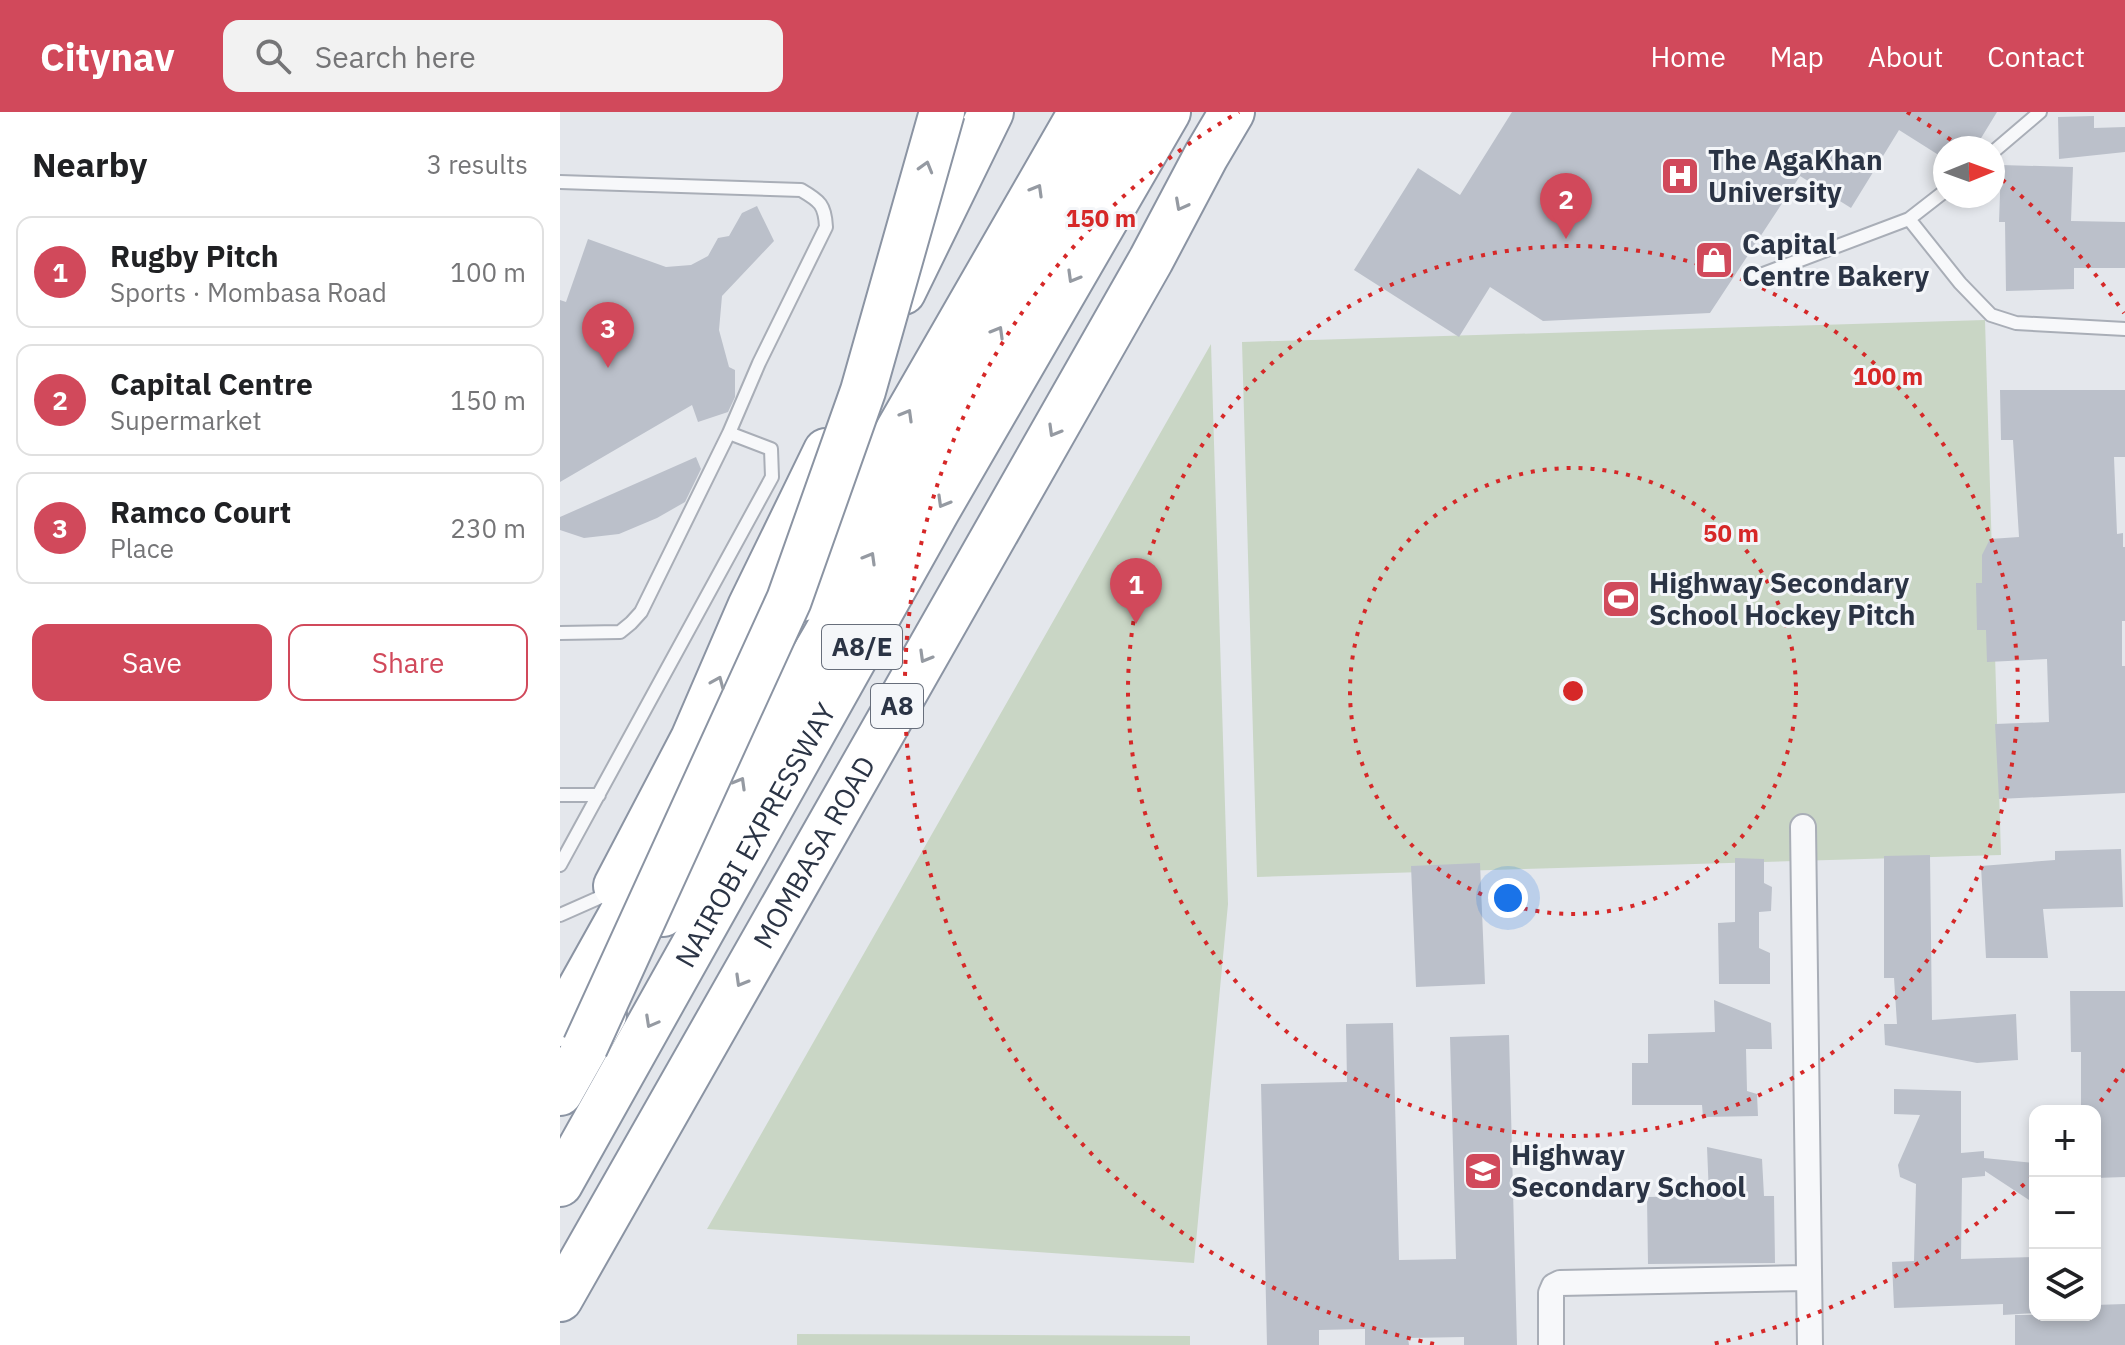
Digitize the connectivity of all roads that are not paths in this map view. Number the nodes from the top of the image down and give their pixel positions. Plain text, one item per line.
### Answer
1 (942, 112) edge
2 (991, 112) edge
3 (1081, 112) edge
4 (1121, 112) edge
5 (1168, 112) edge
6 (1232, 112) edge
7 (1254, 112) edge
8 (2040, 112) edge
9 (2005, 142) edge
10 (1206, 156) junction
11 (560, 182) edge
12 (1933, 200) edge
13 (1909, 219) junction
14 (1755, 277) dead end
15 (2125, 329) edge
16 (729, 433) junction
17 (560, 633) edge
18 (560, 795) edge
19 (599, 795) junction
20 (1803, 827) dead end
21 (560, 865) edge
22 (613, 892) junction
23 (560, 915) edge
24 (560, 1003) edge
25 (573, 1036) edge
26 (560, 1093) edge
27 (560, 1184) edge
28 (1808, 1278) junction
29 (560, 1299) edge
30 (1551, 1345) edge
31 (1810, 1345) edge

25 -> 1 highway, bridge
22 -> 2 highway
25 -> 3 highway
25 -> 4 highway, NAIROBI EXPRESSWAY / A8/E, bridge
5 -> 27 highway, NAIROBI EXPRESSWAY / A8/E
6 - 10 highway, MOMBASA ROAD / A8
7 - 10 highway
8 - 9 lane
10 -> 29 highway, MOMBASA ROAD / A8
11 - 16 lane
12 - 13 lane
13 - 14 lane
13 - 15 lane
16 - 17 lane
16 - 19 lane
18 - 19 lane
19 - 21 lane
20 - 28 street
22 - 23 lane
22 - 24 highway
25 - 26 highway, NAIROBI EXPRESSWAY / A8/E
28 - 30 street
28 - 31 street

